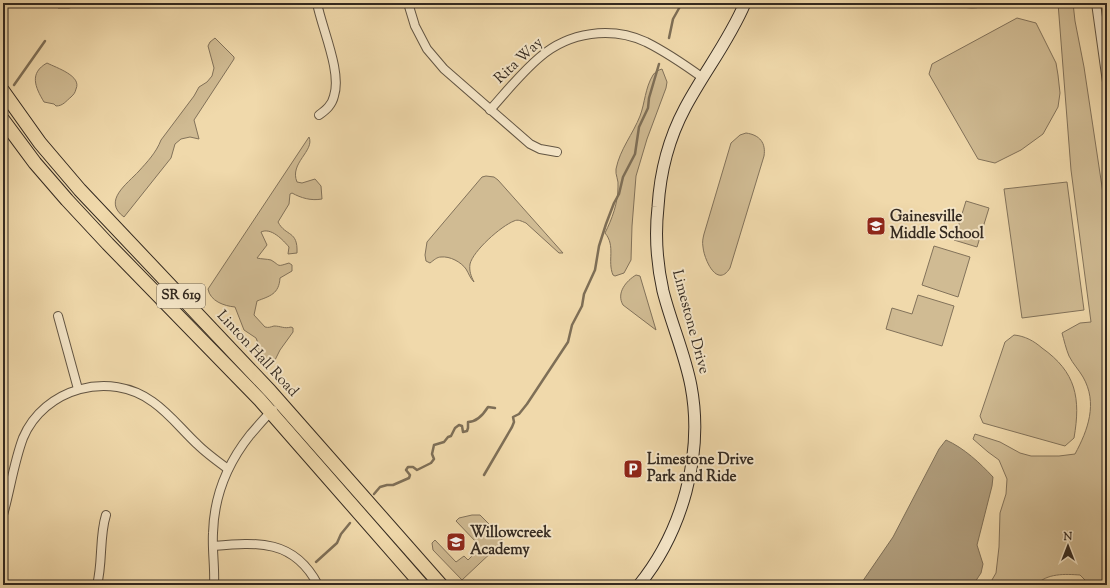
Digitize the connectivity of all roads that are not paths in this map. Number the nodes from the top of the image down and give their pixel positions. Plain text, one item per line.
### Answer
1 (317, 3) edge
2 (408, 3) edge
3 (745, 3) edge
4 (1096, 3) edge
5 (703, 78) junction
6 (1107, 82) edge
7 (3, 91) edge
8 (490, 110) junction
9 (319, 115) dead end
10 (3, 120) edge
11 (557, 152) dead end
12 (58, 316) dead end
13 (78, 389) junction
14 (276, 408) junction
15 (228, 469) junction
16 (3, 515) edge
17 (106, 515) dead end
18 (213, 546) junction
19 (97, 585) edge
20 (214, 585) edge
21 (318, 585) edge
22 (422, 585) edge
23 (441, 585) edge
24 (639, 585) edge

1 - 9 street
2 - 8 street
3 - 5 street, Limestone Drive
4 - 6 street
5 - 8 street, Rita Way
5 - 24 street, Limestone Drive
7 - 14 main road, Linton Hall Road / SR 619
8 - 11 street
10 - 14 main road, Linton Hall Road / SR 619
12 - 13 street
13 - 15 street
13 - 16 street
14 - 15 street
14 - 22 main road, Linton Hall Road / SR 619
14 - 23 main road, Linton Hall Road / SR 619
15 - 18 street
17 - 19 street
18 - 20 street
18 - 21 street

